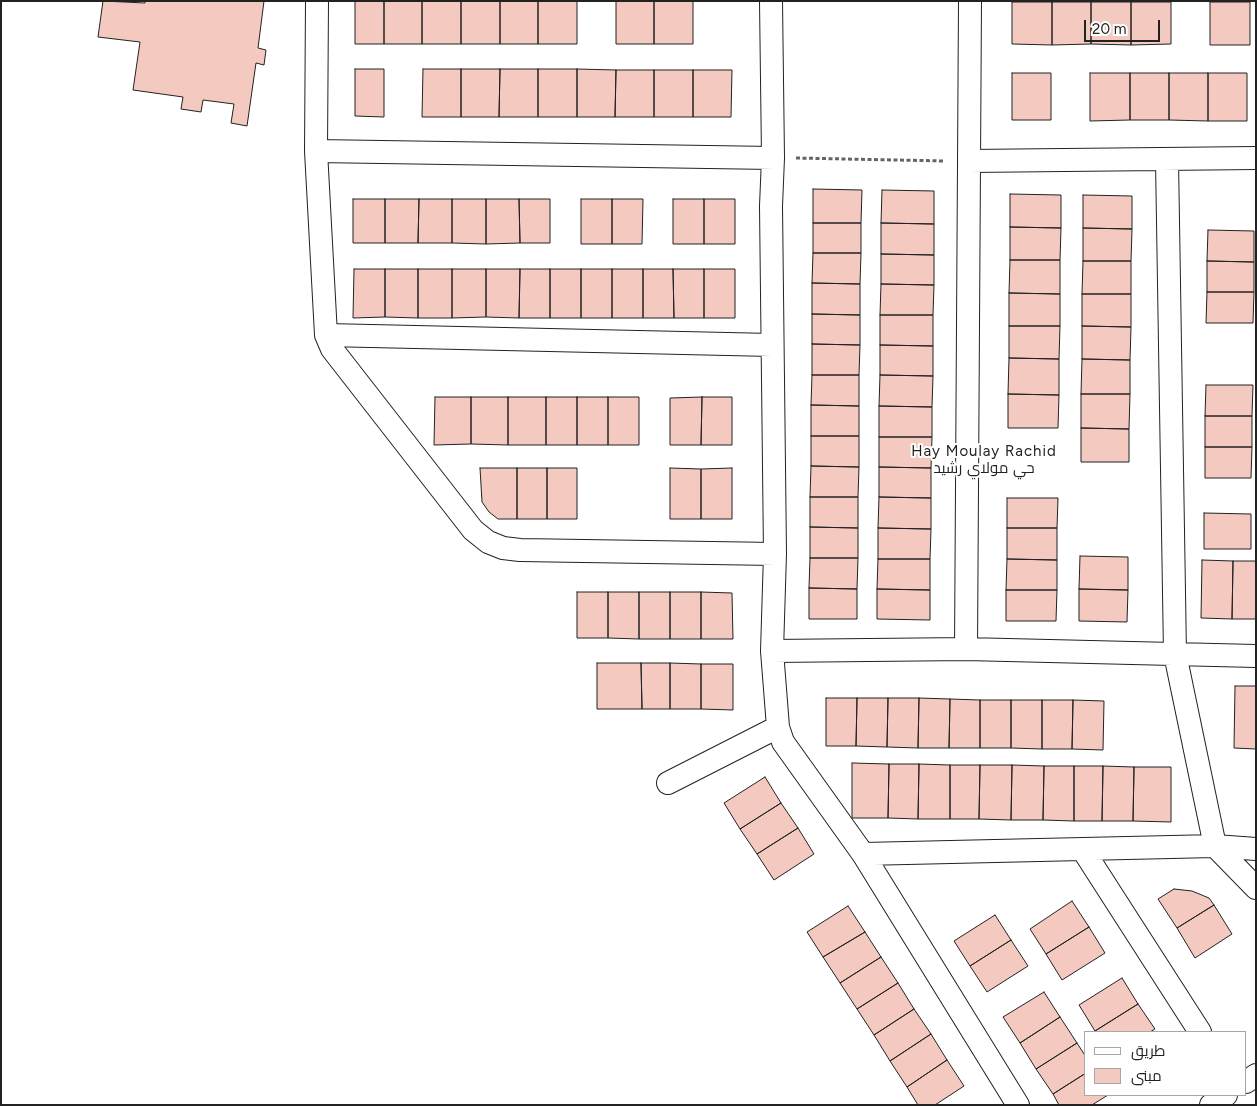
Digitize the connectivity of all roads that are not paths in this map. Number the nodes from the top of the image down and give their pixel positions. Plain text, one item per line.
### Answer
1 (317, 1) edge
2 (771, 1) edge
3 (970, 1) edge
4 (316, 151) junction
5 (773, 158) junction
6 (1256, 158) edge
7 (1167, 160) junction
8 (969, 161) junction
9 (326, 335) junction
10 (772, 345) junction
11 (774, 554) junction
12 (966, 649) junction
13 (772, 651) junction
14 (1175, 654) junction
15 (1256, 656) edge
16 (778, 727) junction
17 (668, 782) dead end
18 (1216, 846) junction
19 (1256, 849) edge
20 (1083, 850) junction
21 (863, 854) junction
22 (1256, 888) edge
23 (1199, 1031) edge
24 (1224, 1096) edge
25 (1018, 1105) edge
26 (1211, 1105) edge

1 - 4 street
2 - 5 street
3 - 8 street
4 - 5 street
4 - 9 street
5 - 10 street
6 - 7 street
7 - 8 street
7 - 14 street
8 - 12 street
9 - 10 street
9 - 11 street
10 - 11 street
11 - 13 street
12 - 13 street
12 - 14 street
13 - 16 street
14 - 15 street
14 - 18 street
16 - 17 street
16 - 21 street
18 - 19 street
18 - 20 street
18 - 22 street
20 - 21 street
20 - 23 street
21 - 25 street
24 - 26 street

